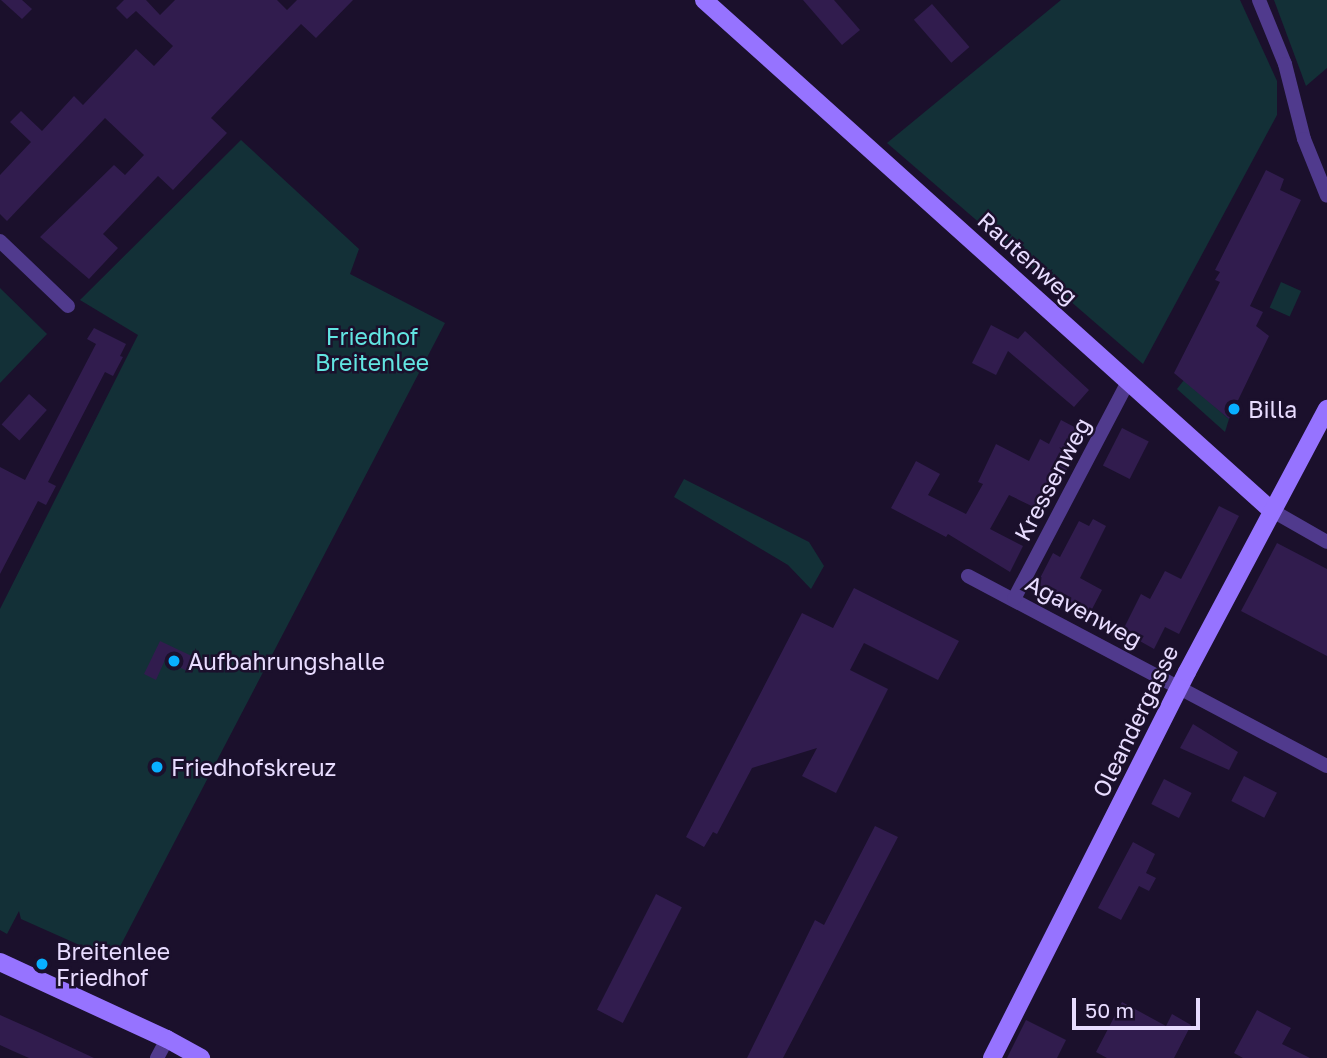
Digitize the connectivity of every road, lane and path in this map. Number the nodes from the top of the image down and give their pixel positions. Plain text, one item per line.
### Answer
1 (704, 0) edge
2 (1259, 0) edge
3 (1327, 195) edge
4 (0, 241) edge
5 (68, 306) dead end
6 (1129, 380) junction
7 (1327, 408) edge
8 (1270, 510) junction
9 (1327, 542) edge
10 (968, 576) dead end
11 (1014, 599) junction
12 (1179, 687) junction
13 (1327, 766) edge
14 (2, 966) edge
15 (167, 1039) junction
16 (157, 1058) edge
17 (201, 1058) edge
18 (992, 1058) edge

1 - 6 street, Rautenweg
2 - 3 street
4 - 5 street
6 - 8 street, Rautenweg
6 - 11 street, Kressenweg
7 - 8 street, Oleandergasse
8 - 9 street, Rautenweg
8 - 12 street, Oleandergasse
10 - 11 street, Agavenweg
11 - 12 street, Agavenweg
12 - 13 street, Agavenweg
12 - 18 street, Oleandergasse
14 - 15 street
15 - 16 street
15 - 17 street

